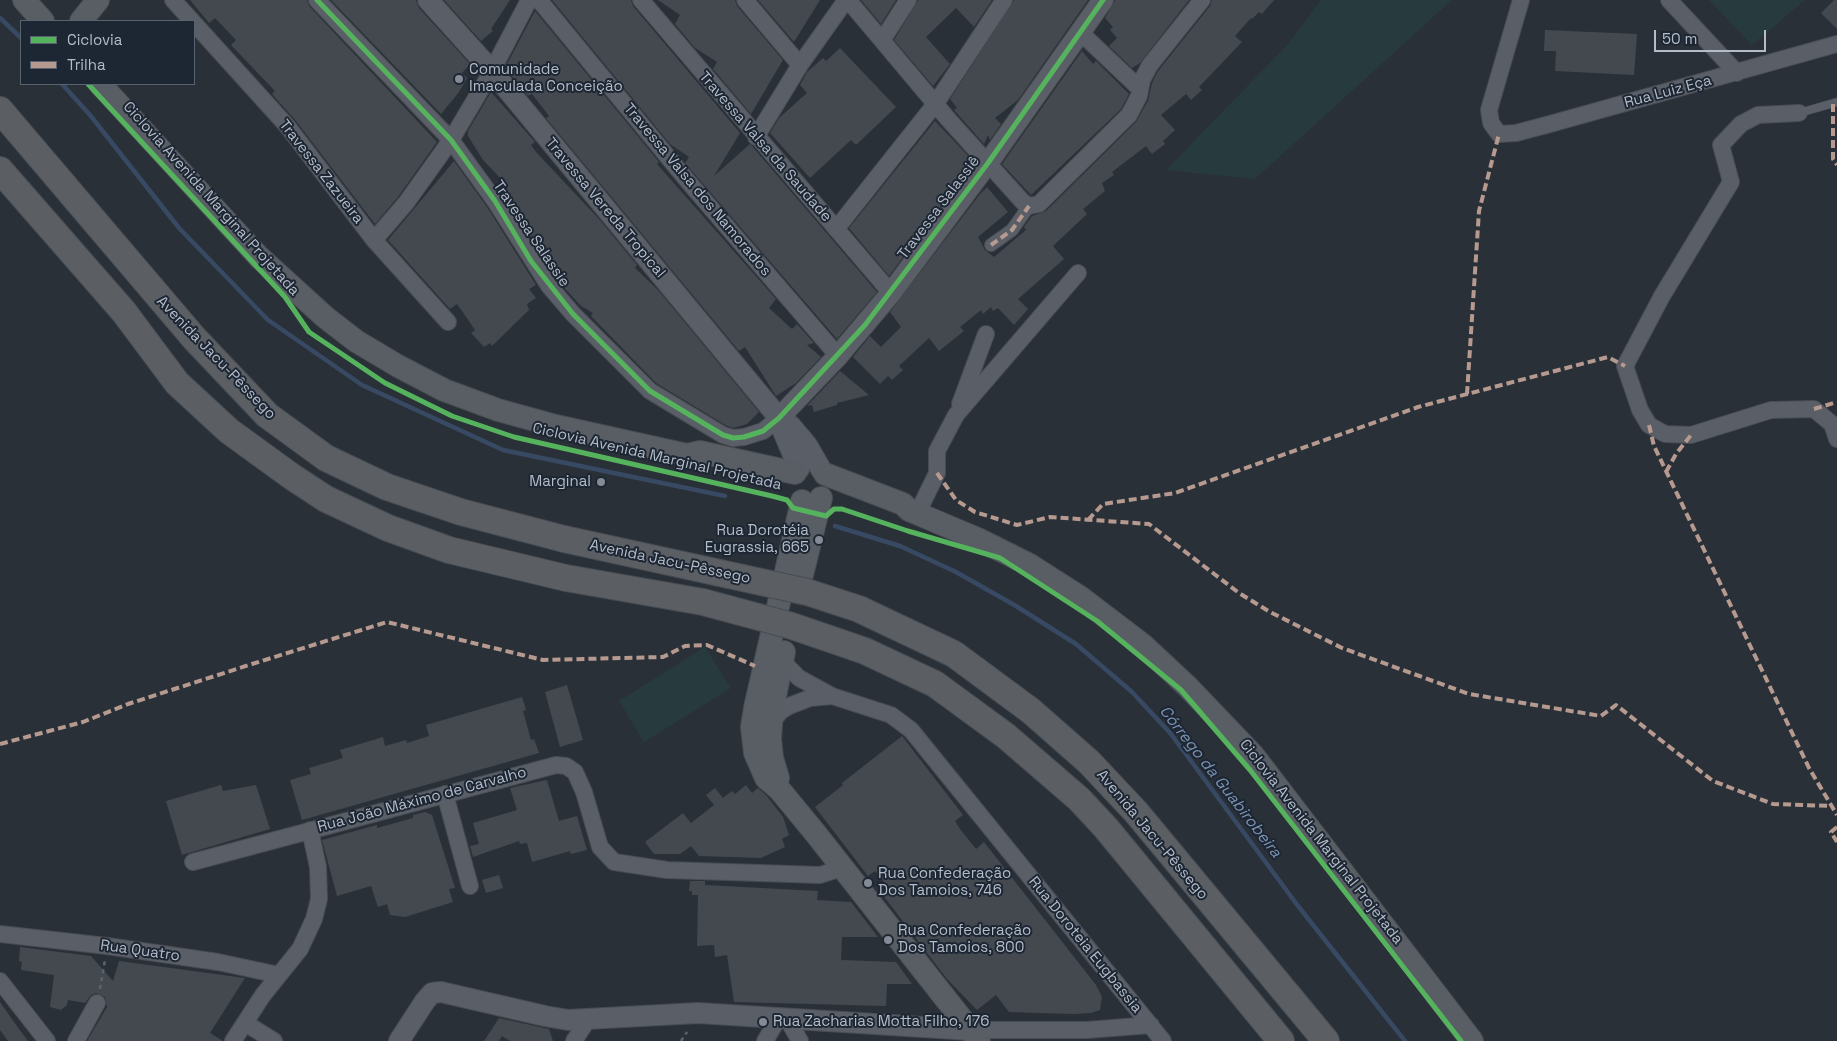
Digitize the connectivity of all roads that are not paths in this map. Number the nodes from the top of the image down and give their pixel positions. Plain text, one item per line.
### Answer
1 (24, 0) edge
2 (98, 0) edge
3 (173, 0) edge
4 (317, 0) edge
5 (428, 0) edge
6 (529, 0) edge
7 (539, 0) edge
8 (641, 0) edge
9 (745, 0) edge
10 (847, 0) edge
11 (908, 0) edge
12 (1004, 0) edge
13 (1103, 0) edge
14 (1202, 0) edge
15 (1521, 0) edge
16 (1669, 0) edge
17 (42, 20) edge
18 (82, 20) edge
19 (191, 20) edge
20 (195, 24) edge
21 (1080, 32) junction
22 (883, 39) junction
23 (1837, 44) edge
24 (800, 65) junction
25 (492, 70) junction
26 (1737, 73) junction
27 (101, 85) edge
28 (1139, 88) junction
29 (0, 101) edge
30 (1837, 102) edge
31 (936, 103) junction
32 (4, 108) edge
33 (1799, 113) joint
34 (756, 137) junction
35 (451, 140) junction
36 (988, 164) junction
37 (0, 170) edge
38 (1029, 206) junction
39 (836, 229) junction
40 (374, 240) junction
41 (992, 245) dead end
42 (1078, 273) dead end
43 (891, 294) junction
44 (448, 322) dead end
45 (986, 334) dead end
46 (838, 356) junction
47 (956, 415) junction
48 (779, 418) junction
49 (1837, 439) edge
50 (810, 483) junction
51 (913, 512) junction
52 (782, 661) junction
53 (832, 696) junction
54 (771, 723) junction
55 (779, 789) junction
56 (445, 794) junction
57 (310, 830) junction
58 (193, 862) dead end
59 (842, 868) junction
60 (470, 886) dead end
61 (0, 934) edge
62 (279, 975) junction
63 (0, 981) edge
64 (97, 1003) road end
65 (589, 1018) junction
66 (783, 1020) junction
67 (245, 1023) junction
68 (1150, 1025) junction
69 (975, 1035) edge
70 (47, 1041) edge
71 (76, 1041) edge
72 (233, 1041) edge
73 (274, 1041) edge
74 (399, 1041) edge
75 (574, 1041) edge
76 (765, 1041) edge
77 (800, 1041) edge
78 (1163, 1041) edge
79 (1281, 1041) edge
80 (1326, 1041) edge
81 (1472, 1041) edge

1 - 17 main road
2 - 18 main road
3 - 19 street, Travessa Zazueira
4 - 35 street, Travessa Salassie
5 - 25 street, Travessa Vereda Tropical
6 - 25 street
7 - 46 street, Travessa Valsa dos Namorados
8 - 34 street, Travessa Valsa da Saudade
9 - 24 street
10 - 22 street
10 - 24 street
11 - 22 street
12 - 31 street
13 - 21 street, Travessa Salassiê
14 - 28 street
15 - 26 street, Rua Luiz Eça
16 - 26 street
20 - 40 street, Travessa Zazueira
21 - 28 street
21 - 36 street, Travessa Salassiê
22 - 31 street
23 - 26 street, Rua Luiz Eça
24 - 34 street
25 - 35 street
25 - 48 street, Travessa Vereda Tropical
27 - 50 main road
28 - 38 street
29 - 32 lane
30 - 33 lane
31 - 36 street
31 - 39 street
32 - 80 highway, Avenida Jacu-Pêssego, bridge
33 - 49 street
34 - 39 street, Travessa Valsa da Saudade
35 - 40 street
35 - 48 street, Travessa Salassie
36 - 38 street
36 - 43 street, Travessa Salassiê
37 - 79 highway, Avenida Jacu-Pêssego, bridge
38 - 41 street
39 - 43 street, Travessa Valsa da Saudade
40 - 44 street, Travessa Zazueira
42 - 47 street
43 - 46 street, Travessa Salassiê
45 - 47 street
46 - 48 street, Travessa Salassiê
47 - 51 street
48 - 50 street, Travessa Vereda Tropical
50 - 51 main road
50 - 52 main road
50 - 55 main road
51 - 81 main road
52 - 53 street, Rua Doroteia Eugbassia
52 - 54 main road
53 - 54 street, Rua Doroteia Eugbassia
53 - 68 street, Rua Doroteia Eugbassia
54 - 55 main road
55 - 59 main road
56 - 57 street, Rua João Máximo de Carvalho
56 - 59 street, Rua João Máximo de Carvalho
56 - 60 street
57 - 58 street, Rua João Máximo de Carvalho
57 - 62 street
59 - 69 main road
61 - 62 street, Rua Quatro
62 - 67 street
63 - 70 street
64 - 71 street
65 - 66 street
65 - 74 street
65 - 75 street
66 - 69 street
66 - 76 street
66 - 77 street
67 - 72 street
67 - 73 street
68 - 69 street
68 - 78 street, Rua Doroteia Eugbassia

